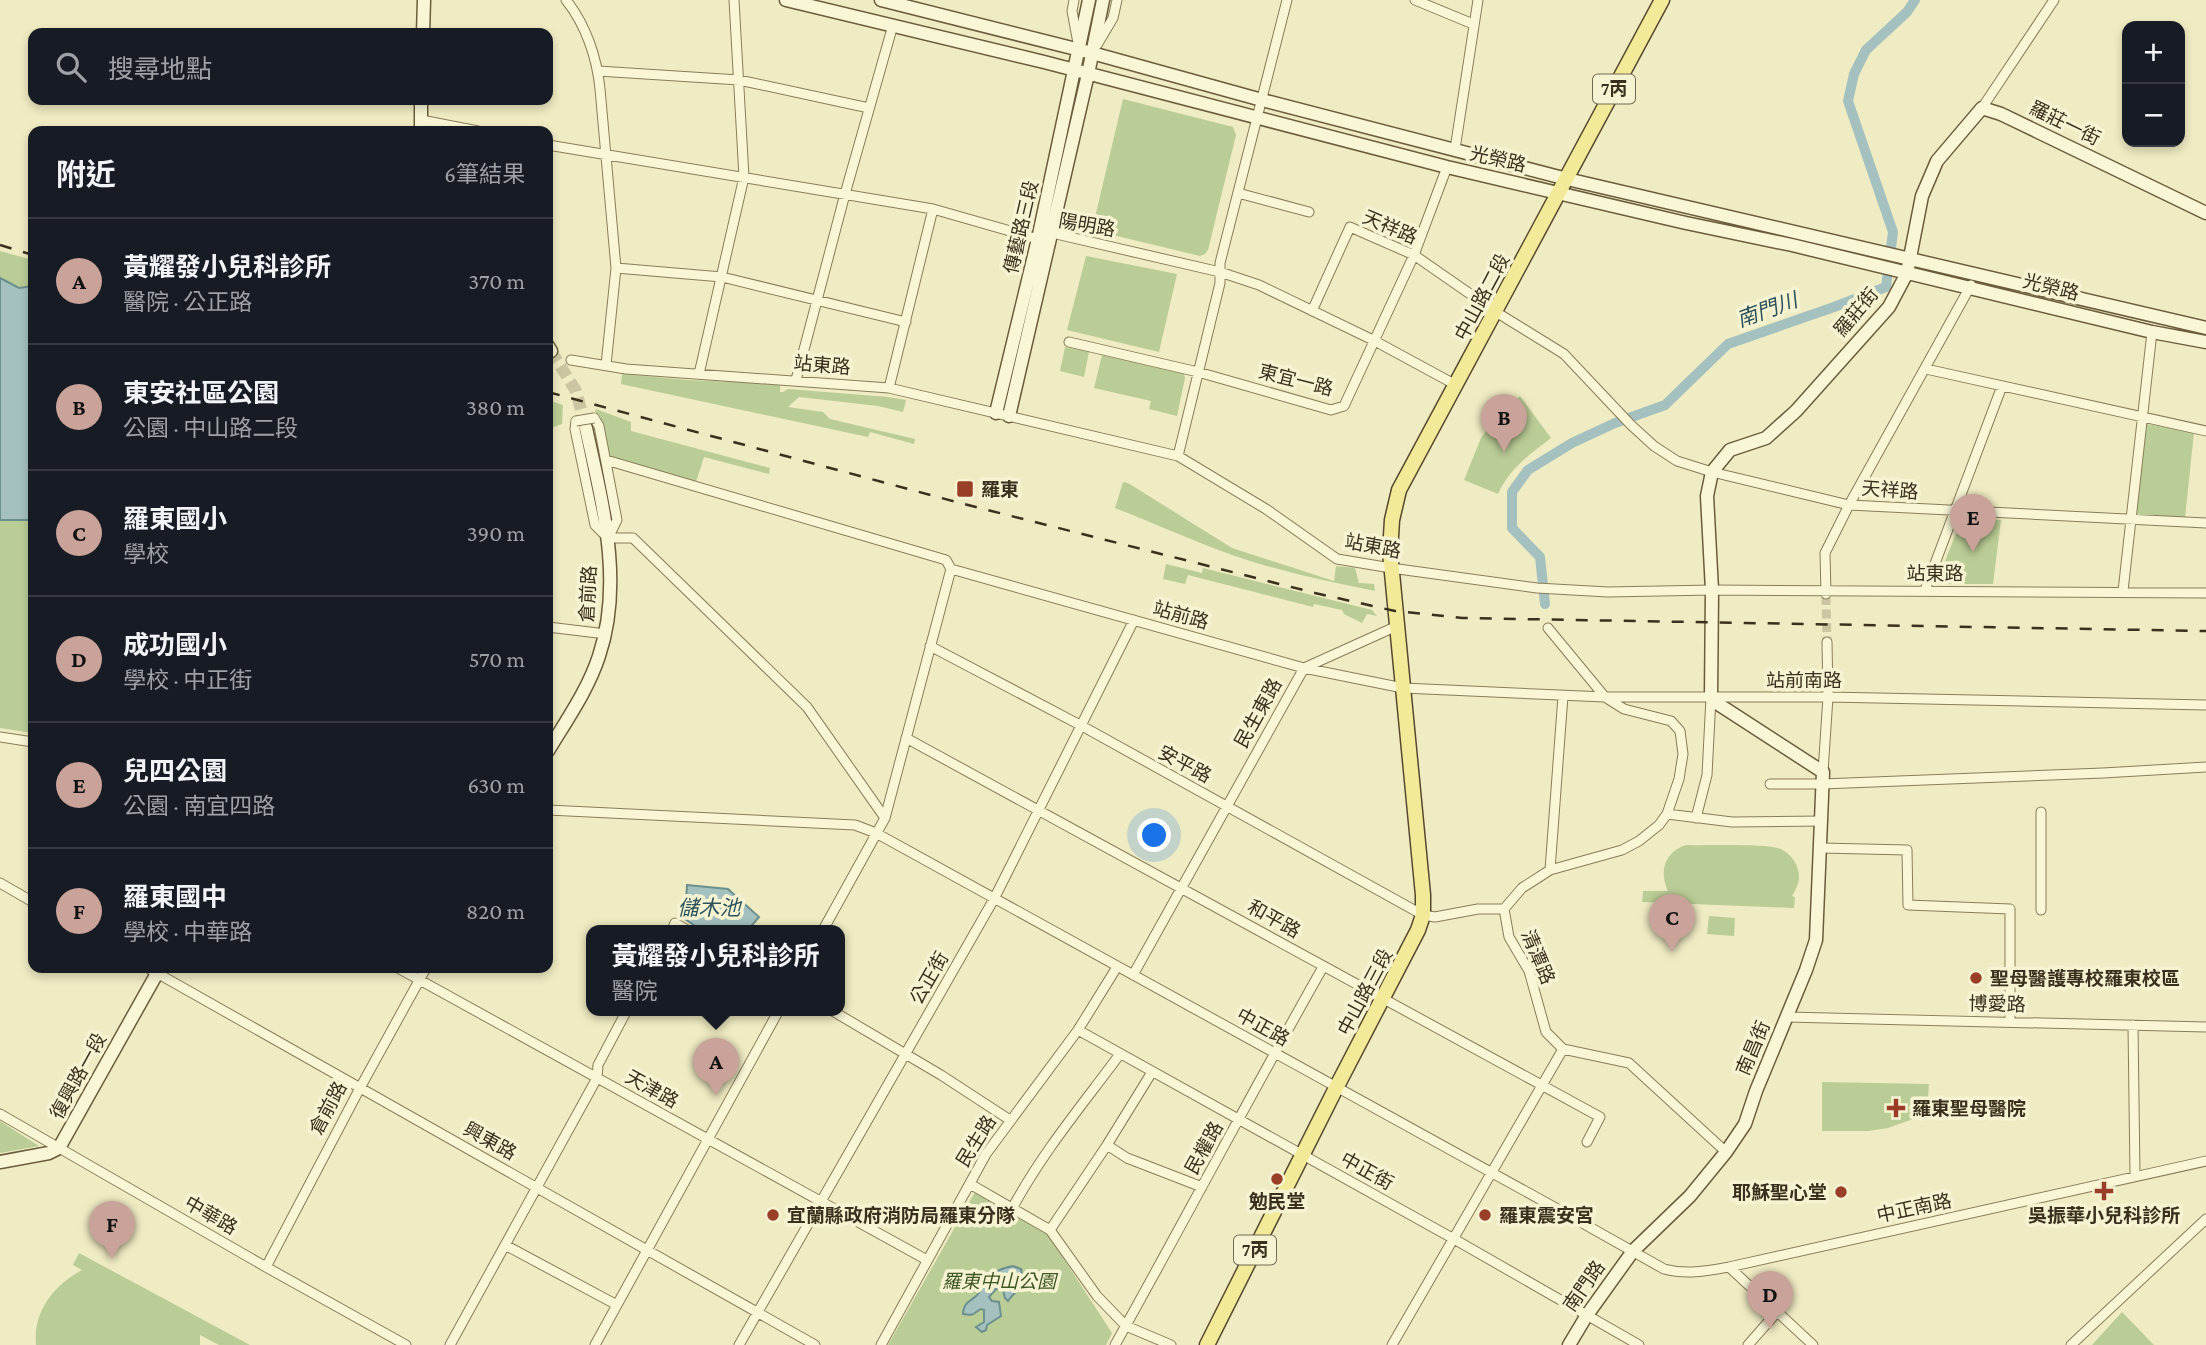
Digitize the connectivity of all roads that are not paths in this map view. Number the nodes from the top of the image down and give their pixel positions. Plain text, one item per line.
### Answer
1 (424, 0) edge
2 (566, 0) edge
3 (734, 0) edge
4 (786, 0) edge
5 (881, 0) edge
6 (1074, 0) edge
7 (1089, 0) edge
8 (1103, 0) edge
9 (1117, 0) edge
10 (1286, 0) edge
11 (1415, 0) edge
12 (1478, 0) edge
13 (1662, 0) edge
14 (2054, 0) edge
15 (1473, 24) junction
16 (893, 25) junction
17 (424, 28) edge
18 (1079, 49) junction
19 (1092, 53) junction
20 (598, 71) junction
21 (1082, 72) junction
22 (739, 80) junction
23 (1262, 100) junction
24 (421, 105) edge
25 (869, 108) junction
26 (1982, 108) junction
27 (1257, 117) junction
28 (421, 126) edge
29 (553, 146) edge
30 (1455, 149) junction
31 (608, 156) junction
32 (1447, 167) junction
33 (744, 177) junction
34 (1567, 178) junction
35 (1238, 193) junction
36 (1558, 193) junction
37 (845, 194) junction
38 (933, 209) junction
39 (1309, 212) dead end
40 (2206, 213) edge
41 (1052, 233) junction
42 (1038, 239) junction
43 (1414, 255) junction
44 (1908, 259) junction
45 (616, 268) junction
46 (1220, 272) junction
47 (1907, 273) junction
48 (1974, 273) junction
49 (722, 277) junction
50 (1970, 288) junction
51 (817, 302) junction
52 (1312, 311) junction
53 (1496, 312) junction
54 (906, 322) junction
55 (2206, 328) edge
56 (2152, 332) junction
57 (1373, 340) junction
58 (1069, 342) dead end
59 (2206, 342) edge
60 (571, 360) dead end
61 (606, 365) junction
62 (1926, 369) junction
63 (1198, 372) junction
64 (699, 374) junction
65 (796, 380) junction
66 (1456, 385) junction
67 (2002, 386) junction
68 (889, 388) junction
69 (1003, 414) junction
70 (2143, 416) junction
71 (585, 422) joint
72 (2206, 431) edge
73 (1178, 456) junction
74 (606, 460) junction
75 (1712, 472) junction
76 (1849, 505) junction
77 (1954, 512) junction
78 (2130, 520) junction
79 (2206, 523) edge
80 (608, 538) junction
81 (1391, 568) junction
82 (951, 569) junction
83 (1712, 590) junction
84 (1925, 590) junction
85 (2123, 591) junction
86 (1826, 593) junction
87 (2206, 593) edge
88 (1134, 620) junction
89 (1396, 626) junction
90 (553, 628) edge
91 (1548, 628) dead end
92 (606, 634) junction
93 (1827, 642) tunnel mouth
94 (930, 646) junction
95 (1304, 668) junction
96 (1402, 688) junction
97 (1563, 696) junction
98 (1828, 696) junction
99 (1605, 697) junction
100 (1711, 697) junction
101 (2206, 705) edge
102 (1082, 726) junction
103 (0, 737) edge
104 (906, 738) junction
105 (28, 740) edge
106 (553, 742) edge
107 (2206, 767) edge
108 (1822, 778) junction
109 (1770, 784) dead end
110 (1226, 806) junction
111 (553, 810) edge
112 (1038, 810) junction
113 (2041, 812) dead end
114 (1667, 814) junction
115 (885, 818) junction
116 (1696, 818) junction
117 (1822, 821) junction
118 (876, 833) junction
119 (1821, 848) junction
120 (1550, 870) junction
121 (0, 883) edge
122 (1182, 888) junction
123 (28, 899) edge
124 (994, 899) junction
125 (1504, 909) junction
126 (2041, 910) dead end
127 (1423, 915) junction
128 (826, 925) edge
129 (1117, 967) junction
130 (1323, 967) junction
131 (153, 973) edge
132 (160, 973) edge
133 (407, 973) edge
134 (424, 973) edge
135 (1133, 975) junction
136 (420, 980) junction
137 (1384, 1000) junction
138 (624, 1016) edge
139 (776, 1016) edge
140 (841, 1016) edge
141 (1786, 1017) junction
142 (2010, 1022) junction
143 (2133, 1025) junction
144 (2206, 1027) edge
145 (1077, 1030) junction
146 (1563, 1049) junction
147 (1274, 1053) junction
148 (905, 1054) junction
149 (1119, 1054) junction
150 (1152, 1072) junction
151 (597, 1078) junction
152 (1543, 1087) junction
153 (360, 1088) junction
154 (1336, 1088) junction
155 (0, 1114) edge
156 (1010, 1120) junction
157 (1240, 1120) junction
158 (708, 1140) junction
159 (1587, 1142) dead end
160 (1107, 1145) junction
161 (60, 1148) junction
162 (1726, 1152) junction
163 (1303, 1156) junction
164 (2206, 1161) edge
165 (0, 1162) edge
166 (1491, 1172) junction
167 (2135, 1176) junction
168 (970, 1184) junction
169 (1202, 1187) junction
170 (536, 1188) junction
171 (821, 1202) junction
172 (1013, 1207) junction
173 (2206, 1219) edge
174 (1050, 1230) junction
175 (1454, 1239) junction
176 (505, 1245) junction
177 (648, 1250) junction
178 (1633, 1251) junction
179 (926, 1260) junction
180 (266, 1267) junction
181 (1729, 1267) junction
182 (617, 1305) junction
183 (757, 1312) junction
184 (1777, 1312) junction
185 (1587, 1315) junction
186 (1125, 1326) junction
187 (406, 1345) edge
188 (450, 1345) edge
189 (595, 1345) edge
190 (739, 1345) edge
191 (816, 1345) edge
192 (881, 1345) edge
193 (1115, 1345) edge
194 (1171, 1345) edge
195 (1207, 1345) edge
196 (1392, 1345) edge
197 (1569, 1345) edge
198 (1639, 1345) edge
199 (1748, 1345) edge
200 (1813, 1345) edge
201 (2071, 1345) edge

1 - 17 street
2 - 20 street
3 - 22 street
4 - 16 street, 光榮路
5 - 18 street, 光榮路
6 - 18 street
7 - 18 street, 傳藝路三段
8 - 19 street, 傳藝路三段
9 - 19 street
10 - 23 street
11 - 15 street
12 - 15 street
13 - 34 main road, 中山路二段 / 7丙
14 - 26 street, 羅莊街
15 - 30 street
16 - 21 street, 光榮路
16 - 25 street
18 - 19 street, 光榮路
18 - 21 street, 傳藝路三段
19 - 21 street, 傳藝路三段
19 - 23 street, 光榮路
20 - 22 street
20 - 31 street
21 - 27 street, 光榮路
21 - 41 street, 傳藝路三段
21 - 42 street, 傳藝路三段
22 - 25 street
22 - 33 street
23 - 27 street
23 - 30 street, 光榮路
24 - 28 street
25 - 37 street
26 - 40 street, 羅莊一街
26 - 44 street, 羅莊街
27 - 32 street, 光榮路
27 - 35 street
29 - 31 street, 陽明路
30 - 34 street, 光榮路
31 - 33 street, 陽明路
31 - 45 street
32 - 36 street, 光榮路
32 - 43 street, 東宜一路
33 - 37 street, 陽明路
33 - 49 street
34 - 36 main road, 中山路二段 / 7丙
34 - 44 street, 光榮路
35 - 39 street
35 - 46 street
36 - 47 street, 光榮路
36 - 53 main road, 中山路二段 / 7丙
37 - 38 street, 陽明路
37 - 51 street
38 - 42 street, 陽明路
38 - 54 street
41 - 42 street, 陽明路
41 - 46 street, 陽明路
41 - 69 street, 傳藝路三段
42 - 69 street, 傳藝路三段
43 - 52 street, 天祥路
43 - 53 street, 天祥路
43 - 57 street, 東宜一路
44 - 47 street, 羅莊街
44 - 48 street, 光榮路
45 - 49 street
45 - 61 street
46 - 52 street, 陽明路
46 - 63 street
47 - 50 street, 光榮路
47 - 75 street, 羅莊街
48 - 50 street
48 - 55 street, 光榮路
49 - 51 street
49 - 64 street
50 - 56 street, 光榮路
50 - 62 street
51 - 54 street
51 - 65 street
52 - 57 street, 陽明路
53 - 66 main road, 中山路二段 / 7丙
53 - 75 street, 天祥路
54 - 68 street
56 - 59 street, 光榮路
56 - 70 street
57 - 63 street, 東宜一路
57 - 66 street, 陽明路
58 - 63 street, 東宜一路
60 - 61 street, 站東路
61 - 64 street, 站東路
62 - 67 street
62 - 76 street
63 - 73 street
64 - 65 street, 站東路
65 - 68 street, 站東路
66 - 81 main road, 中山路二段 / 7丙
67 - 70 street
67 - 77 street
68 - 69 street, 站東路
69 - 73 street, 站東路
70 - 72 street
70 - 78 street
71 - 74 street
71 - 80 street, 倉前路
73 - 81 street, 站東路
74 - 80 street
74 - 82 street, 站前路
75 - 76 street, 天祥路
75 - 83 street
76 - 77 street, 天祥路
76 - 86 street
77 - 78 street, 天祥路
77 - 84 street
78 - 79 street, 天祥路
78 - 85 street
80 - 92 street, 倉前路
80 - 115 street
81 - 83 street, 站東路
81 - 89 main road, 中山路二段 / 7丙
82 - 88 street, 站前路
82 - 94 street
83 - 86 street, 站東路
83 - 100 street
84 - 85 street, 站東路
84 - 86 street, 站東路
85 - 87 street, 站東路
88 - 95 street, 站前路
88 - 102 street, 公正街
89 - 95 street, 民生東路
89 - 96 main road, 中山路三段 / 7丙
90 - 92 street
91 - 99 street
92 - 106 street, 倉前路
93 - 98 street
94 - 102 street, 安平路
94 - 104 street
95 - 96 street, 站前路
95 - 110 street, 民生東路
96 - 97 street, 站前南路
96 - 127 main road, 中山路三段 / 7丙
97 - 99 street, 站前南路
97 - 120 street
98 - 100 street, 站前南路
98 - 101 street, 站前南路
98 - 108 street
99 - 100 street, 站前南路
99 - 114 street
100 - 108 street
100 - 116 street
102 - 110 street, 安平路
102 - 112 street, 公正街
103 - 105 street
104 - 112 street, 和平路
104 - 115 street
107 - 108 street
108 - 109 street
108 - 117 street, 南昌街
110 - 122 street, 民生東路
110 - 127 street, 安平路
111 - 118 street, 中正路
112 - 122 street, 和平路
112 - 124 street, 公正街
113 - 126 street
114 - 116 street
114 - 120 street
115 - 118 street
116 - 117 street
117 - 119 street, 南昌街
118 - 124 street, 中正路
118 - 128 street
119 - 141 street, 南昌街
119 - 142 street
120 - 125 street
121 - 123 street
122 - 130 street, 和平路
122 - 135 street, 民生東路
124 - 129 street, 中正路
124 - 148 street, 公正街
125 - 127 street
125 - 146 street, 清潭路
127 - 137 main road, 中山路三段 / 7丙
129 - 135 street, 中正路
129 - 145 street, 民生路
130 - 137 street, 和平路
130 - 147 street, 民權路
131 - 161 street, 復興路一段
132 - 153 street, 興東路
133 - 136 street, 天津路
134 - 136 street, 倉前路
135 - 147 street, 中正路
136 - 151 street, 天津路
136 - 153 street, 倉前路
137 - 152 street, 和平路
137 - 154 main road, 中山路三段 / 7丙
138 - 151 street
139 - 158 street
140 - 148 street
141 - 142 street, 博愛路
141 - 162 street, 南昌街
142 - 143 street, 博愛路
143 - 144 street, 博愛路
143 - 167 street
145 - 149 street, 中正街
145 - 156 street, 民生路
146 - 152 street
146 - 162 street
147 - 154 street, 中正路
147 - 157 street, 民權路
148 - 156 street
148 - 171 street, 公正街
149 - 150 street, 中正街
149 - 172 street
150 - 157 street, 中正街
150 - 160 street
151 - 158 street, 天津路
151 - 170 street
152 - 159 street, 和平路
152 - 166 street
153 - 170 street, 興東路
153 - 180 street, 倉前路
154 - 163 main road, 中山路三段 / 7丙
154 - 166 street, 中正路
155 - 161 street, 中華路
156 - 168 street, 民生路
157 - 163 street, 中正街
157 - 169 street, 民權路
158 - 171 street, 天津路
158 - 177 street
160 - 169 street
160 - 174 street
161 - 165 street, 復興路一段
161 - 180 street, 中華路
162 - 178 street, 南昌街
163 - 175 street, 中正街
163 - 195 main road, 中山路三段 / 7丙
164 - 167 street, 中正南路
166 - 175 street
166 - 178 street, 中正路
167 - 181 street, 中正南路
168 - 172 street
168 - 179 street, 民生路
169 - 186 street, 民權路
170 - 176 street
170 - 177 street, 興東路
171 - 179 street, 天津路
171 - 183 street, 公正街
172 - 174 street
173 - 201 street
174 - 186 street
175 - 185 street, 中正街
175 - 196 street
176 - 182 street
176 - 188 street
177 - 182 street
177 - 183 street, 興東路
178 - 181 street, 中正南路
178 - 185 street, 南門路
179 - 192 street, 民生路
180 - 187 street, 中華路
181 - 184 street
182 - 189 street
183 - 190 street, 公正街
183 - 191 street, 興東路
184 - 199 street
184 - 200 street
185 - 197 street, 南門路
185 - 198 street, 中正街
186 - 193 street, 民權路
186 - 194 street

